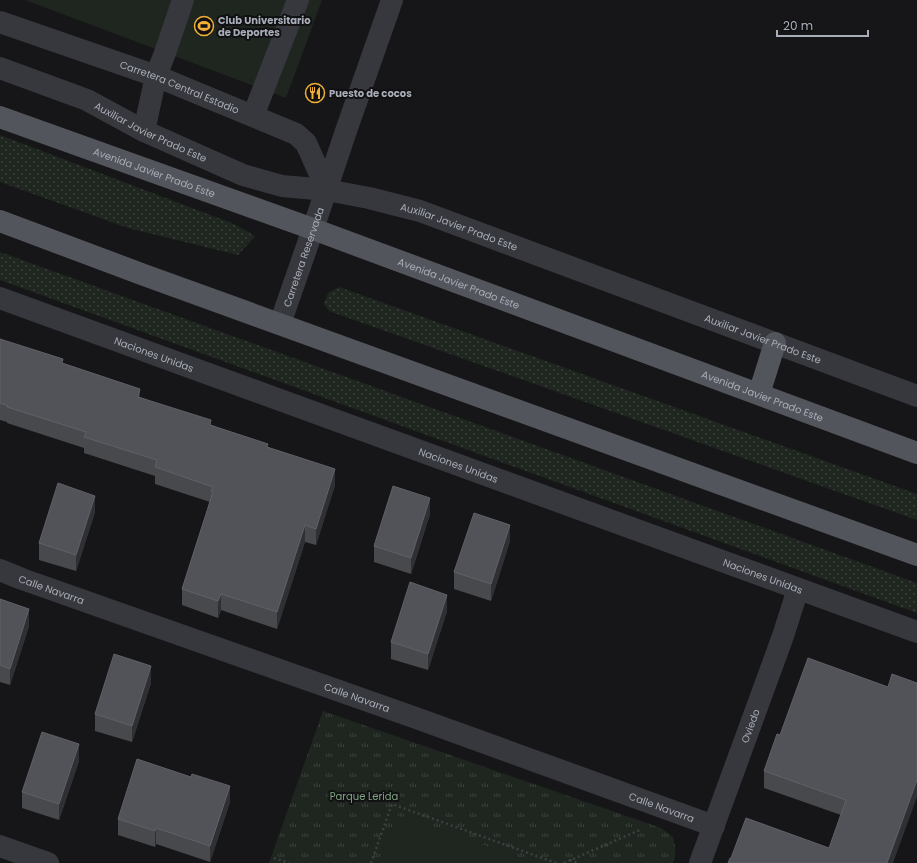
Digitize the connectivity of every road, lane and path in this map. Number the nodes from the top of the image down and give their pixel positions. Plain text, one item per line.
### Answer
1 (183, 0) edge
2 (298, 0) edge
3 (392, 0) edge
4 (0, 22) edge
5 (0, 68) edge
6 (156, 76) junction
7 (253, 116) junction
8 (0, 117) edge
9 (144, 131) junction
10 (327, 190) junction
11 (0, 221) edge
12 (313, 229) junction
13 (0, 298) edge
14 (280, 324) junction
15 (775, 343) junction
16 (759, 394) junction
17 (917, 396) edge
18 (917, 452) edge
19 (917, 555) edge
20 (0, 570) edge
21 (798, 589) junction
22 (917, 632) edge
23 (677, 813) junction
24 (714, 826) junction
25 (0, 846) edge
26 (274, 858) dead end
27 (570, 860) junction
28 (48, 863) edge
29 (289, 863) edge
30 (371, 863) edge
31 (556, 863) edge
32 (564, 863) edge
33 (578, 863) edge
34 (700, 863) edge

1 - 6 street
2 - 7 street
3 - 10 street, Carretera Reservada
4 - 6 street, Carretera Central Estadio
5 - 9 street, Auxiliar Javier Prado Este
6 - 7 street, Carretera Central Estadio
6 - 9 street
7 - 10 street, Carretera Central Estadio
8 - 12 main road, Avenida Javier Prado Este
9 - 10 street, Auxiliar Javier Prado Este
10 - 12 street, Carretera Reservada
10 - 15 street, Auxiliar Javier Prado Este
11 - 14 main road
12 - 14 street, Carretera Reservada
12 - 16 main road, Avenida Javier Prado Este
13 - 21 street, Naciones Unidas
14 - 19 main road
15 - 16 main road
15 - 17 street, Auxiliar Javier Prado Este
16 - 18 main road, Avenida Javier Prado Este
20 - 23 street, Calle Navarra
21 - 22 street, Naciones Unidas
21 - 24 street, Oviedo
23 - 24 street, Calle Navarra
23 - 27 path
24 - 34 street, Oviedo
25 - 28 street
26 - 29 path
27 - 32 path
27 - 33 path
30 - 31 path

